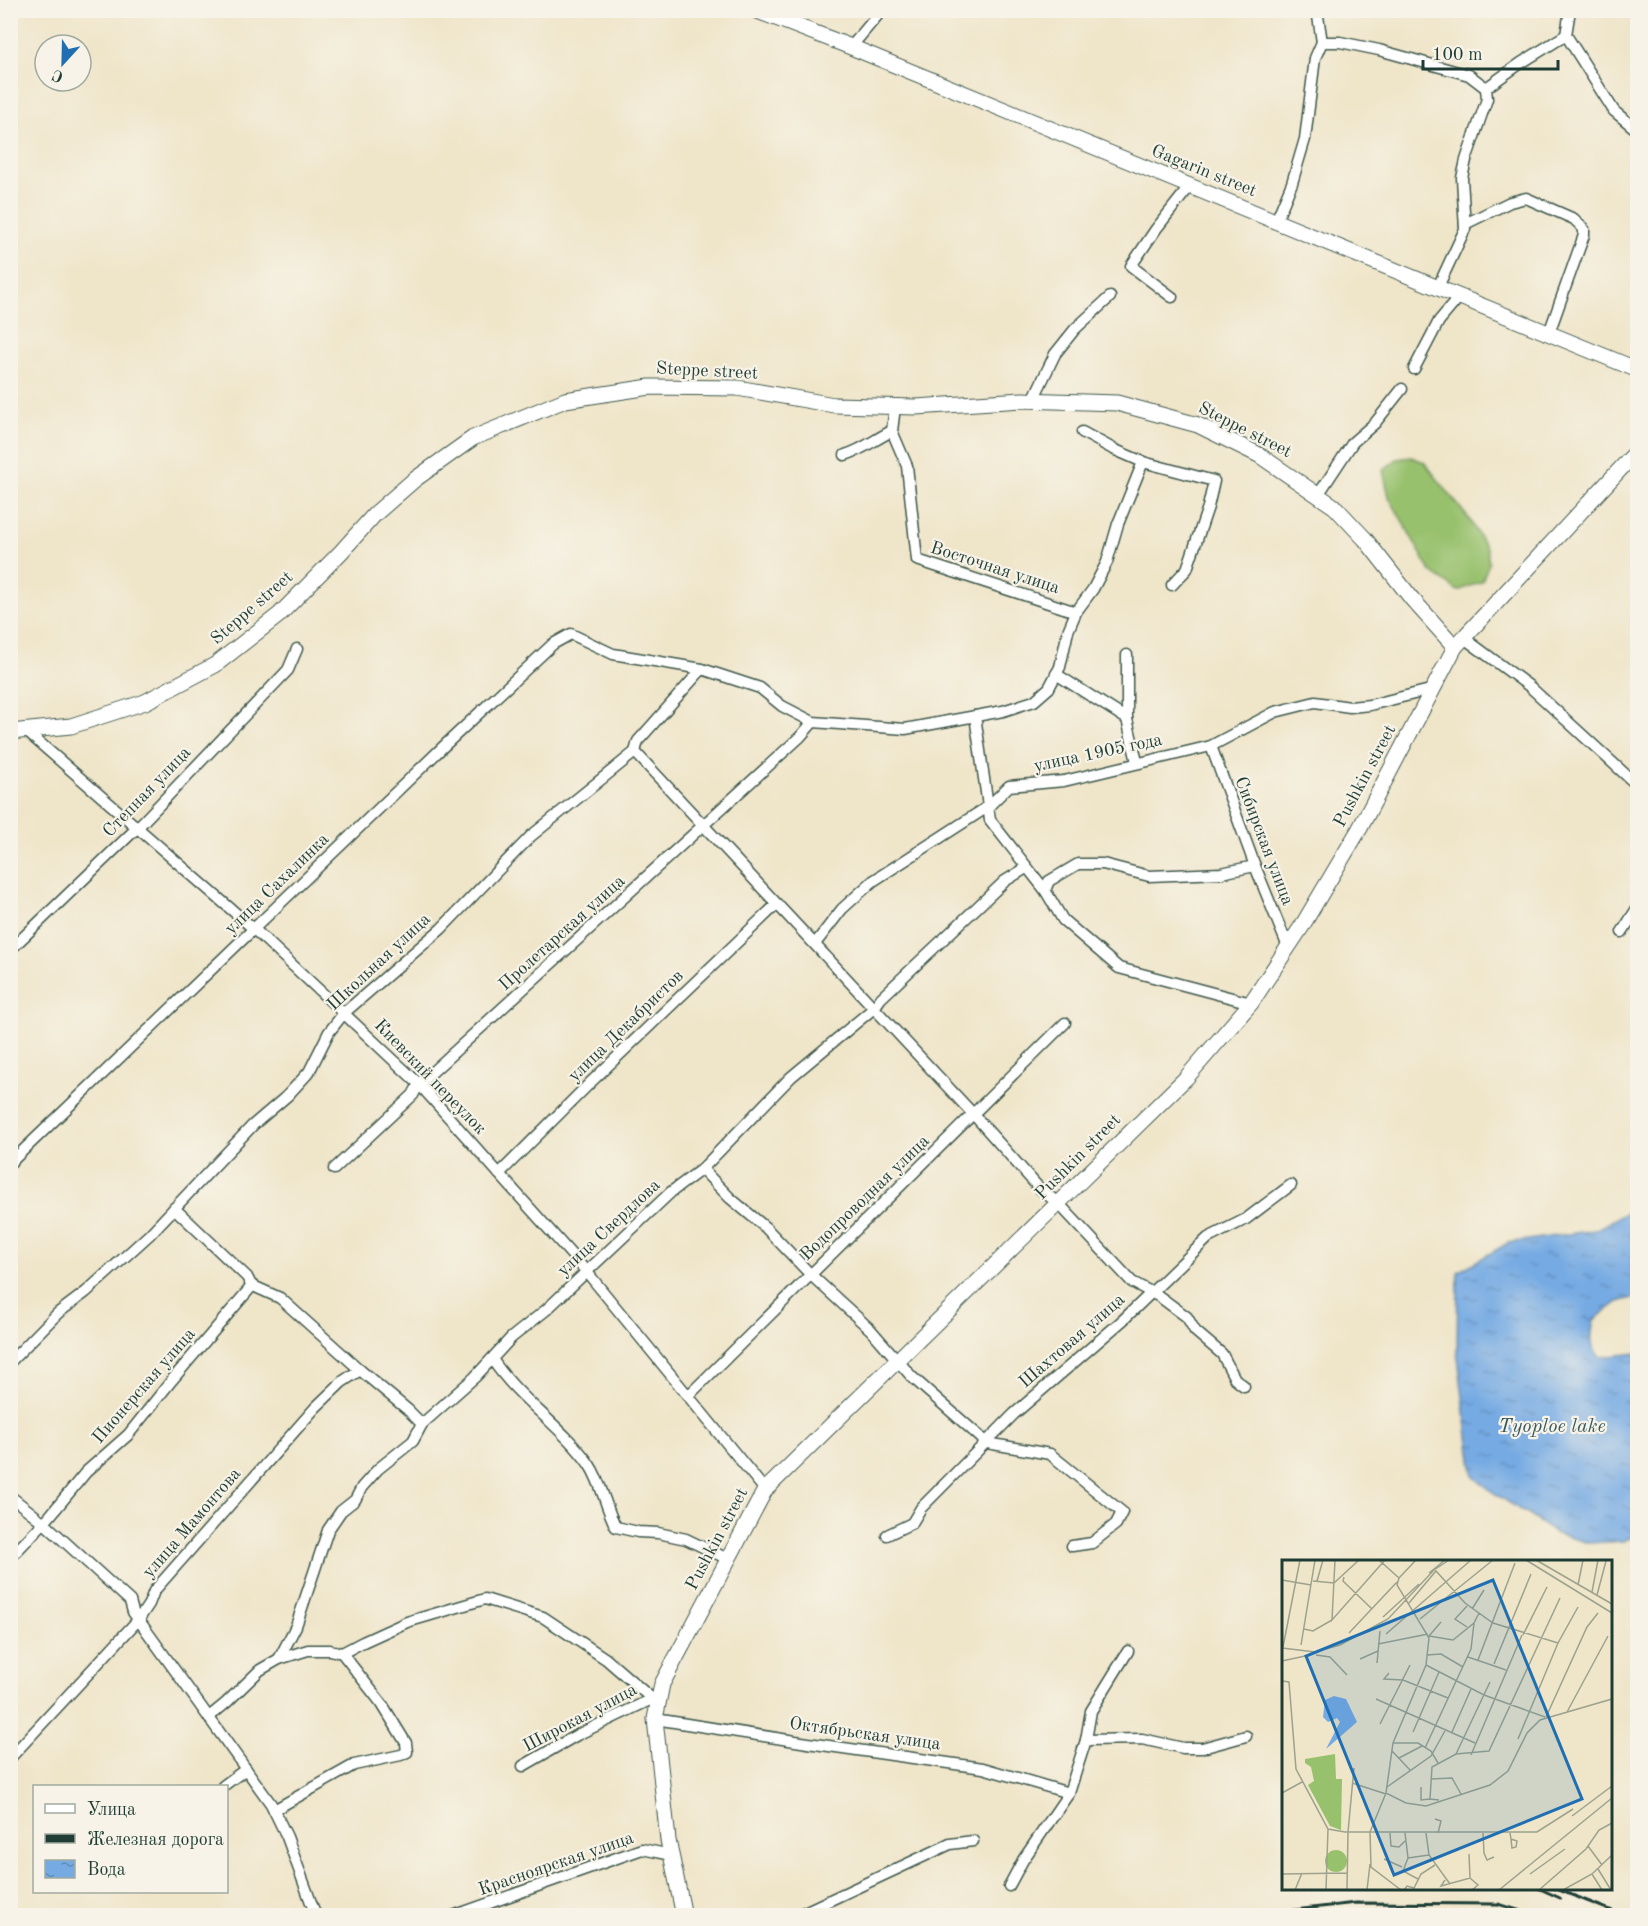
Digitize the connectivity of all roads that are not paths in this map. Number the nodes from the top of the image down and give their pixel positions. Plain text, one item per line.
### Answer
1 (755, 10) edge
2 (882, 10) edge
3 (1317, 10) edge
4 (1570, 10) edge
5 (1566, 35) junction
6 (1322, 42) junction
7 (851, 47) junction
8 (1486, 88) junction
9 (1638, 131) edge
10 (1190, 186) junction
11 (1276, 221) junction
12 (1465, 224) junction
13 (1438, 287) junction
14 (1460, 296) junction
15 (1110, 297) dead end
16 (1172, 297) dead end
17 (1549, 333) junction
18 (1414, 369) dead end
19 (1638, 370) edge
20 (1402, 389) dead end
21 (1033, 400) junction
22 (895, 406) junction
23 (892, 431) junction
24 (1082, 432) dead end
25 (1638, 450) edge
26 (845, 455) dead end
27 (1143, 462) junction
28 (1318, 495) junction
29 (1172, 585) dead end
30 (1076, 612) junction
31 (1459, 642) junction
32 (297, 649) dead end
33 (1127, 655) dead end
34 (702, 669) junction
35 (1058, 670) junction
36 (1434, 689) junction
37 (975, 716) junction
38 (1127, 719) junction
39 (813, 722) junction
40 (16, 734) edge
41 (1211, 746) junction
42 (635, 752) junction
43 (1137, 762) junction
44 (1638, 786) edge
45 (988, 806) junction
46 (704, 826) junction
47 (138, 827) junction
48 (1255, 866) junction
49 (1026, 868) junction
50 (1045, 890) junction
51 (777, 904) junction
52 (1638, 907) edge
53 (255, 930) junction
54 (1622, 932) dead end
55 (815, 944) junction
56 (1288, 947) junction
57 (10, 950) edge
58 (1251, 1003) junction
59 (874, 1008) junction
60 (344, 1013) junction
61 (1065, 1023) dead end
62 (419, 1084) junction
63 (974, 1115) junction
64 (10, 1163) edge
65 (334, 1169) dead end
66 (702, 1169) junction
67 (499, 1174) junction
68 (1291, 1185) dead end
69 (1059, 1204) junction
70 (174, 1208) junction
71 (586, 1271) junction
72 (811, 1275) junction
73 (252, 1286) junction
74 (1151, 1293) junction
75 (492, 1359) junction
76 (898, 1359) junction
77 (10, 1362) edge
78 (360, 1370) junction
79 (1244, 1386) dead end
80 (688, 1396) junction
81 (422, 1424) junction
82 (987, 1443) junction
83 (765, 1490) junction
84 (10, 1496) edge
85 (43, 1522) junction
86 (887, 1535) dead end
87 (1072, 1546) dead end
88 (10, 1558) edge
89 (728, 1559) junction
90 (139, 1619) junction
91 (1128, 1652) dead end
92 (342, 1653) junction
93 (279, 1659) junction
94 (655, 1707) junction
95 (209, 1717) junction
96 (1246, 1736) dead end
97 (1086, 1740) junction
98 (10, 1758) edge
99 (523, 1766) dead end
100 (246, 1769) junction
101 (224, 1785) edge
102 (1069, 1793) junction
103 (274, 1810) junction
104 (973, 1841) dead end
105 (671, 1855) junction
106 (1009, 1887) dead end
107 (316, 1916) edge
108 (453, 1916) edge
109 (684, 1916) edge
110 (796, 1916) edge

1 - 7 street, Gagarin street
2 - 7 street
3 - 6 street
4 - 5 street
5 - 8 street
5 - 9 street
6 - 8 street
6 - 11 street
7 - 10 street, Gagarin street
8 - 12 street
10 - 11 street, Gagarin street
10 - 16 street
11 - 13 street, Gagarin street
12 - 13 street
12 - 17 street
13 - 14 street, Gagarin street
14 - 17 street, Gagarin street
14 - 18 street
15 - 21 street
17 - 19 street, Gagarin street
20 - 28 street
21 - 22 street, Steppe street
21 - 28 street, Steppe street
22 - 23 street
22 - 40 street, Steppe street
23 - 26 street
23 - 30 street, Восточная улица
24 - 27 street
25 - 31 street, Pushkin street
27 - 29 street
27 - 30 street
28 - 31 street, Steppe street
30 - 35 street
31 - 36 street, Pushkin street
31 - 44 street
32 - 47 street, Степная улица
33 - 38 street
34 - 39 street
34 - 42 street, Школьная улица
34 - 53 street, улица Сахалинка
35 - 37 street
35 - 38 street
36 - 41 street, улица 1905 года
36 - 56 street, Pushkin street
37 - 39 street
37 - 45 street
38 - 43 street
39 - 46 street, Пролетарская улица
40 - 47 street, Киевский переулок
41 - 43 street, улица 1905 года
41 - 48 street, Сибирская улица
42 - 46 street
42 - 60 street, Школьная улица
43 - 45 street, улица 1905 года
45 - 49 street
45 - 55 street, улица 1905 года
46 - 51 street
46 - 62 street, Пролетарская улица
47 - 53 street, Киевский переулок
47 - 57 street, Степная улица
48 - 50 street
48 - 56 street, Сибирская улица
49 - 50 street
49 - 59 street, улица Свердлова
50 - 58 street
51 - 55 street
51 - 67 street, улица Декабристов
52 - 54 street
53 - 60 street, Киевский переулок
53 - 64 street, улица Сахалинка
55 - 59 street
56 - 58 street, Pushkin street
58 - 69 street, Pushkin street
59 - 63 street
59 - 66 street, улица Свердлова
60 - 62 street, Киевский переулок
60 - 70 street, Школьная улица
61 - 63 street, Водопроводная улица
62 - 65 street, Пролетарская улица
62 - 67 street, Киевский переулок
63 - 69 street
63 - 72 street, Водопроводная улица
66 - 71 street, улица Свердлова
66 - 72 street
67 - 71 street, Киевский переулок
68 - 74 street, Шахтовая улица
69 - 74 street
69 - 76 street, Pushkin street
70 - 73 street
70 - 77 street, Школьная улица
71 - 75 street, улица Свердлова
71 - 80 street, Киевский переулок
72 - 76 street
72 - 80 street, Водопроводная улица
73 - 78 street
73 - 85 street, Пионерская улица
74 - 79 street
74 - 82 street, Шахтовая улица
75 - 81 street, улица Свердлова
75 - 89 street
76 - 82 street
76 - 83 street, Pushkin street
78 - 81 street
78 - 90 street, улица Мамонтова
80 - 83 street, Киевский переулок
81 - 93 street, улица Свердлова
82 - 86 street, Шахтовая улица
82 - 87 street
83 - 89 street, Pushkin street
84 - 85 street
85 - 88 street, Пионерская улица
85 - 90 street
89 - 94 street, Pushkin street
90 - 95 street
90 - 98 street, улица Мамонтова
91 - 97 street
92 - 93 street
92 - 94 street, Широкая улица
92 - 103 street
93 - 95 street
94 - 99 street, Широкая улица
94 - 102 street, Октябрьская улица
94 - 105 street, Pushkin street
95 - 100 street
96 - 97 street
97 - 102 street
100 - 101 street
100 - 103 street
102 - 106 street
103 - 107 street
104 - 110 street
105 - 108 street, Красноярская улица
105 - 109 street, Pushkin street

